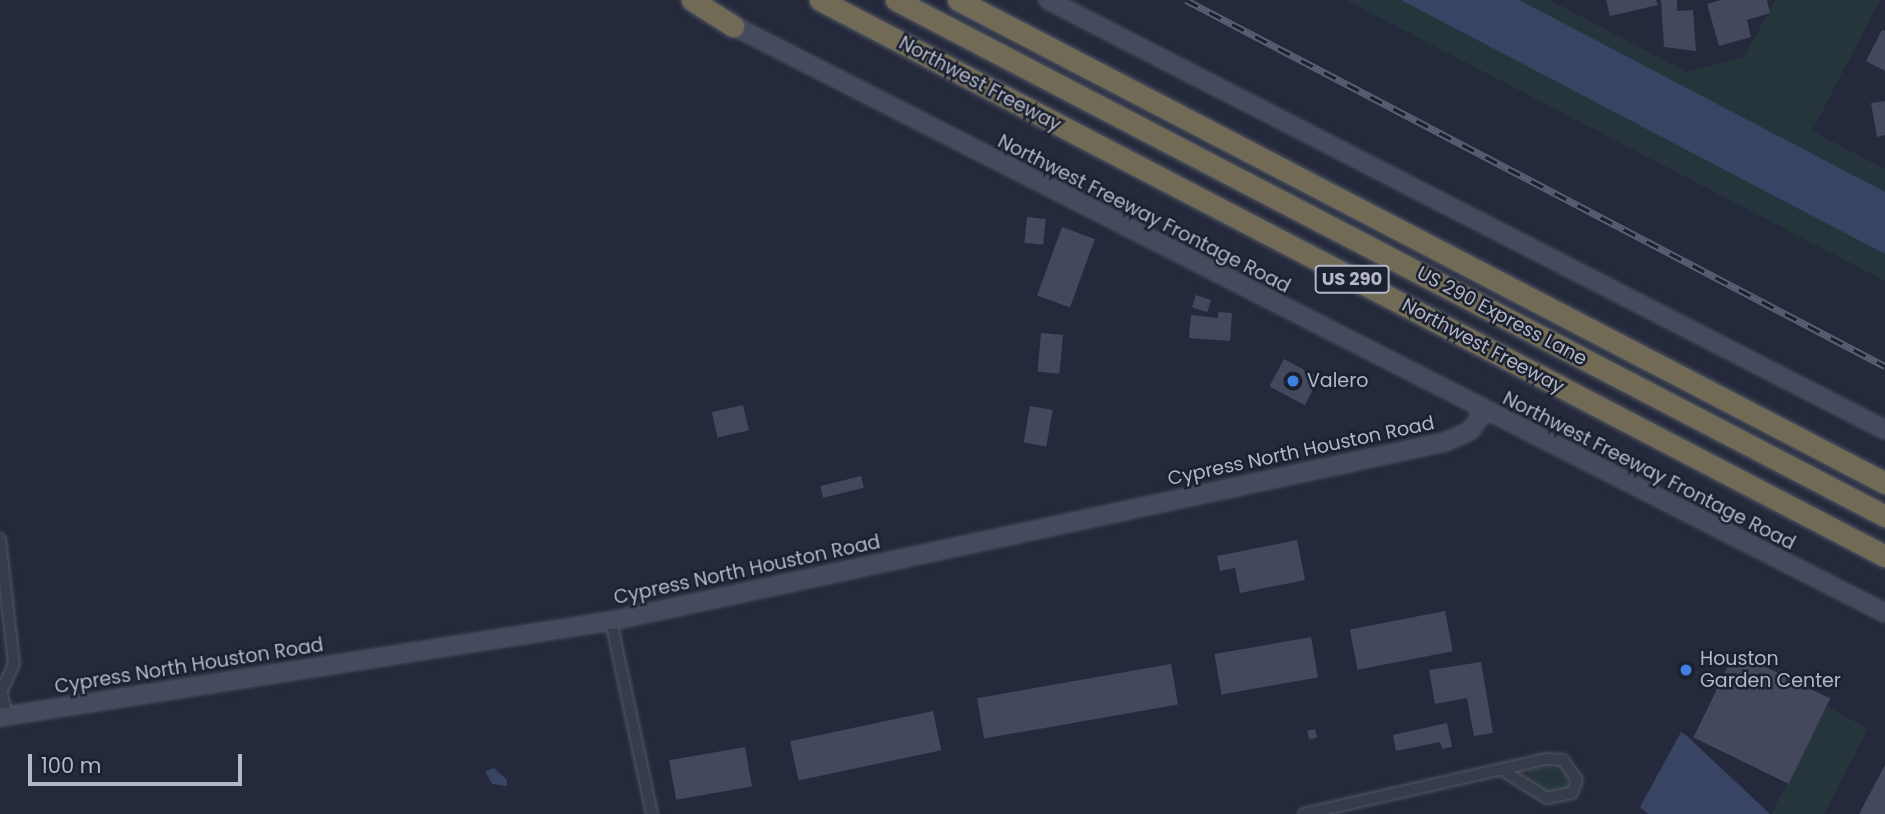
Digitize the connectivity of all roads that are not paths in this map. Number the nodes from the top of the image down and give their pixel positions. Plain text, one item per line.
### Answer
1 (684, 0) edge
2 (692, 0) edge
3 (820, 0) edge
4 (896, 0) edge
5 (958, 0) edge
6 (1048, 0) edge
7 (733, 26) junction
8 (1485, 411) junction
9 (1885, 430) edge
10 (1885, 483) edge
11 (1885, 516) edge
12 (0, 539) edge
13 (1885, 556) edge
14 (1885, 613) edge
15 (611, 621) junction
16 (1, 688) edge
17 (3, 716) edge
18 (1502, 770) junction
19 (652, 814) edge
20 (1304, 814) edge

1 - 7 main road, Northwest Freeway Frontage Road
2 - 7 highway
3 - 13 highway, Northwest Freeway / US 290
4 - 11 highway, US 290 Express Lane
5 - 10 highway
6 - 9 main road
7 - 8 main road, Northwest Freeway Frontage Road
8 - 14 main road, Northwest Freeway Frontage Road
8 - 15 main road, Cypress North Houston Road
12 - 16 street
15 - 17 main road, Cypress North Houston Road
15 - 19 street
16 - 17 street
18 - 18 street
18 - 20 street

